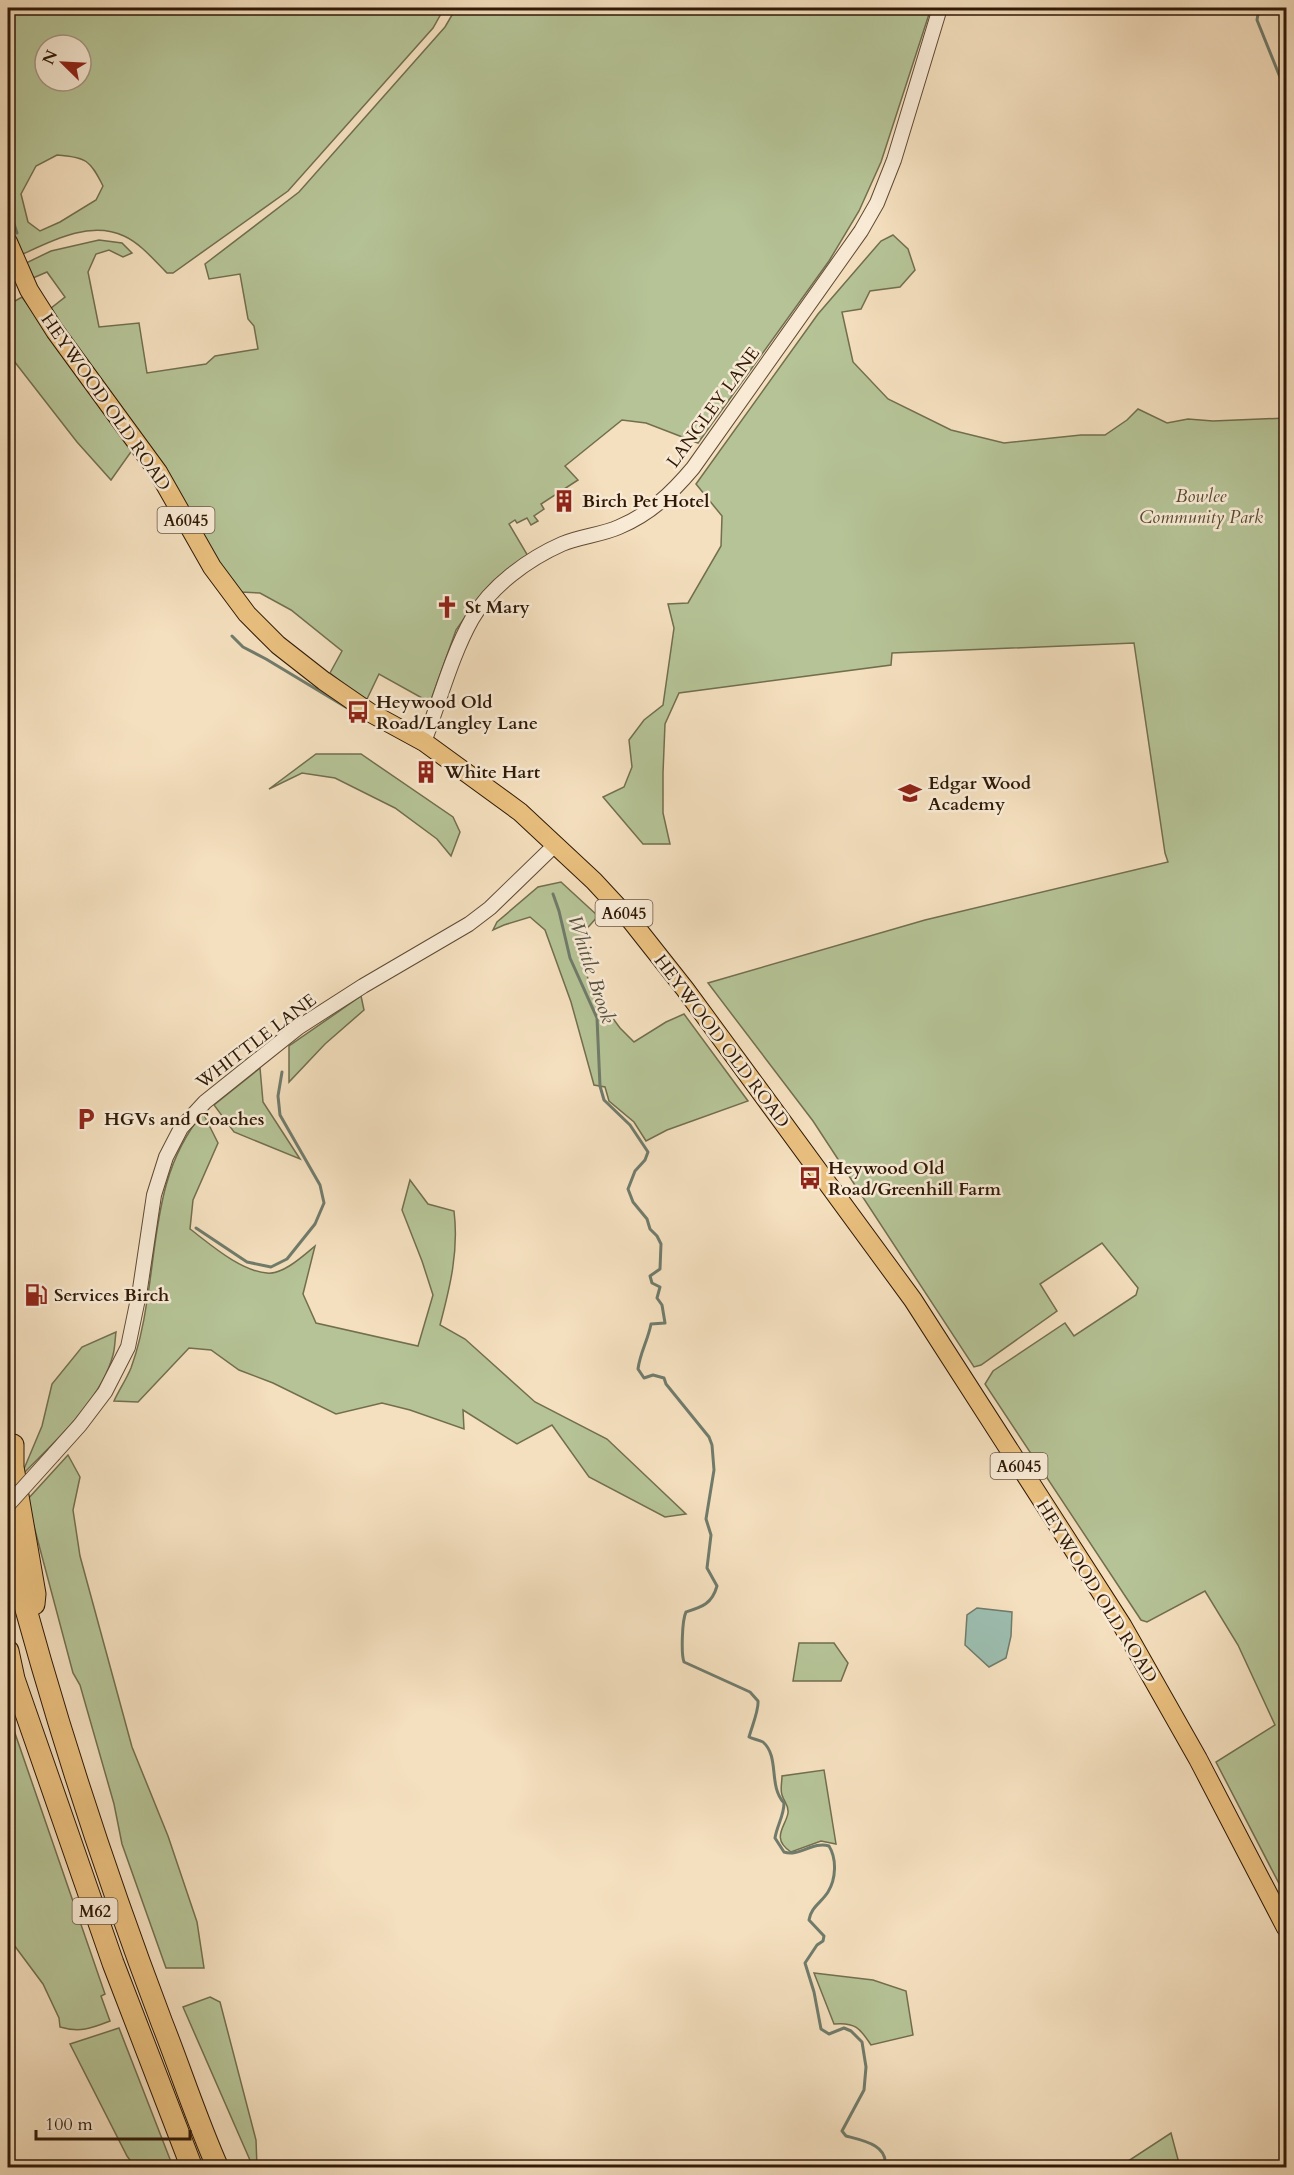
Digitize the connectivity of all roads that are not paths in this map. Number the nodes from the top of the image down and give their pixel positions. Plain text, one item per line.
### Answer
1 (940, 8) edge
2 (8, 242) edge
3 (424, 742) junction
4 (556, 844) junction
5 (13, 1445) dead end
6 (8, 1505) edge
7 (8, 1542) edge
8 (31, 1633) junction
9 (8, 1651) edge
10 (11, 1671) edge
11 (1287, 1928) edge
12 (192, 2168) edge
13 (218, 2168) edge

1 - 3 street, LANGLEY LANE
2 - 3 main road, HEYWOOD OLD ROAD / A6045
3 - 4 main road, HEYWOOD OLD ROAD / A6045
4 - 6 street, WHITTLE LANE, bridge
4 - 11 main road, HEYWOOD OLD ROAD / A6045
5 - 8 highway, M62
7 - 8 highway, M62
8 - 13 highway, M62
9 - 10 highway, M62
10 - 12 highway, M62

